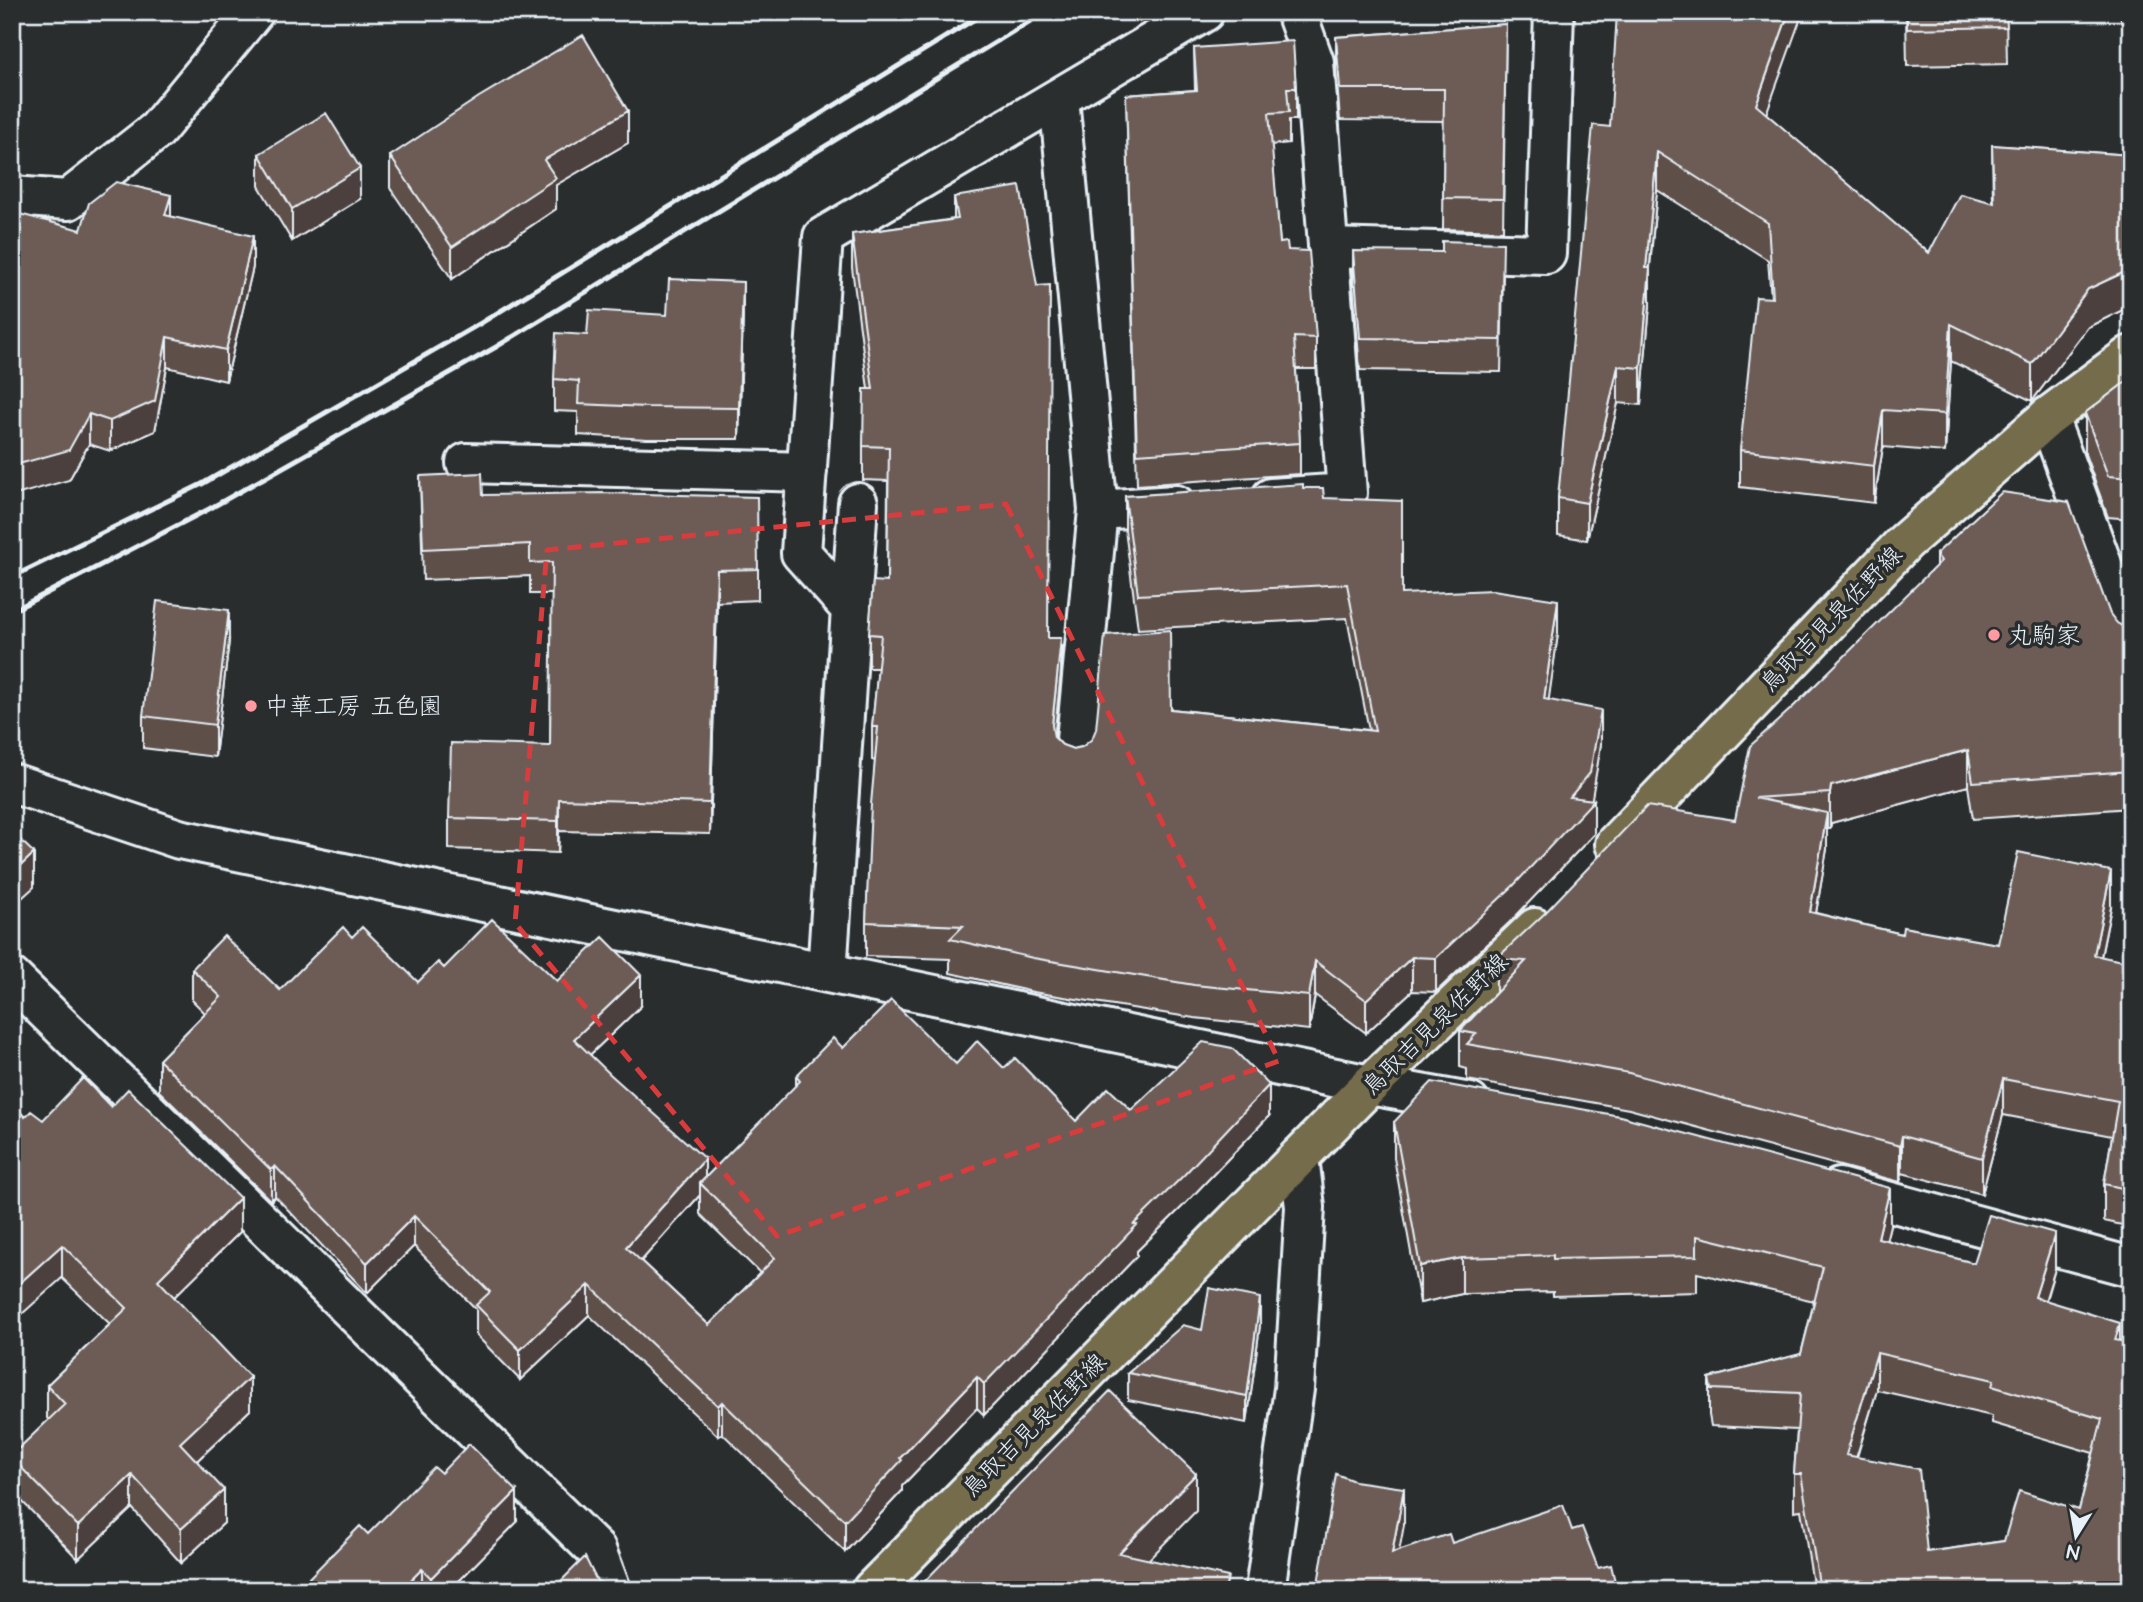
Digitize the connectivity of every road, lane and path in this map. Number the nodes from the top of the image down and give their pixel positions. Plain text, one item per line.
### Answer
1 (254, 12) edge
2 (1204, 12) edge
3 (1296, 12) edge
4 (1554, 12) edge
5 (1059, 98) junction
6 (12, 196) edge
7 (1328, 248) junction
8 (2131, 355) edge
9 (2048, 417) junction
10 (466, 463) dead end
11 (807, 472) junction
12 (858, 503) dead end
13 (1098, 510) junction
14 (851, 609) junction
15 (2131, 643) edge
16 (1074, 761) edge
17 (12, 783) edge
18 (1595, 864) edge
19 (1557, 905) edge
20 (827, 973) junction
21 (12, 978) edge
22 (1370, 1085) junction
23 (1504, 1109) edge
24 (1299, 1157) junction
25 (1811, 1181) edge
26 (2131, 1267) edge
27 (611, 1590) edge
28 (872, 1590) edge
29 (1265, 1590) edge

1 - 6 street
2 - 5 street
3 - 7 street
4 - 7 street
5 - 11 street
5 - 13 street
7 - 13 street
8 - 9 main road, 鳥取吉見泉佐野線
9 - 15 street
9 - 18 main road, 鳥取吉見泉佐野線
10 - 11 street
11 - 14 street
12 - 14 street
13 - 16 street
14 - 20 street
17 - 20 street
19 - 22 main road, 鳥取吉見泉佐野線
20 - 22 street
21 - 27 street
22 - 23 street
22 - 24 main road, 鳥取吉見泉佐野線
24 - 28 main road, 鳥取吉見泉佐野線
24 - 29 street
25 - 26 street

